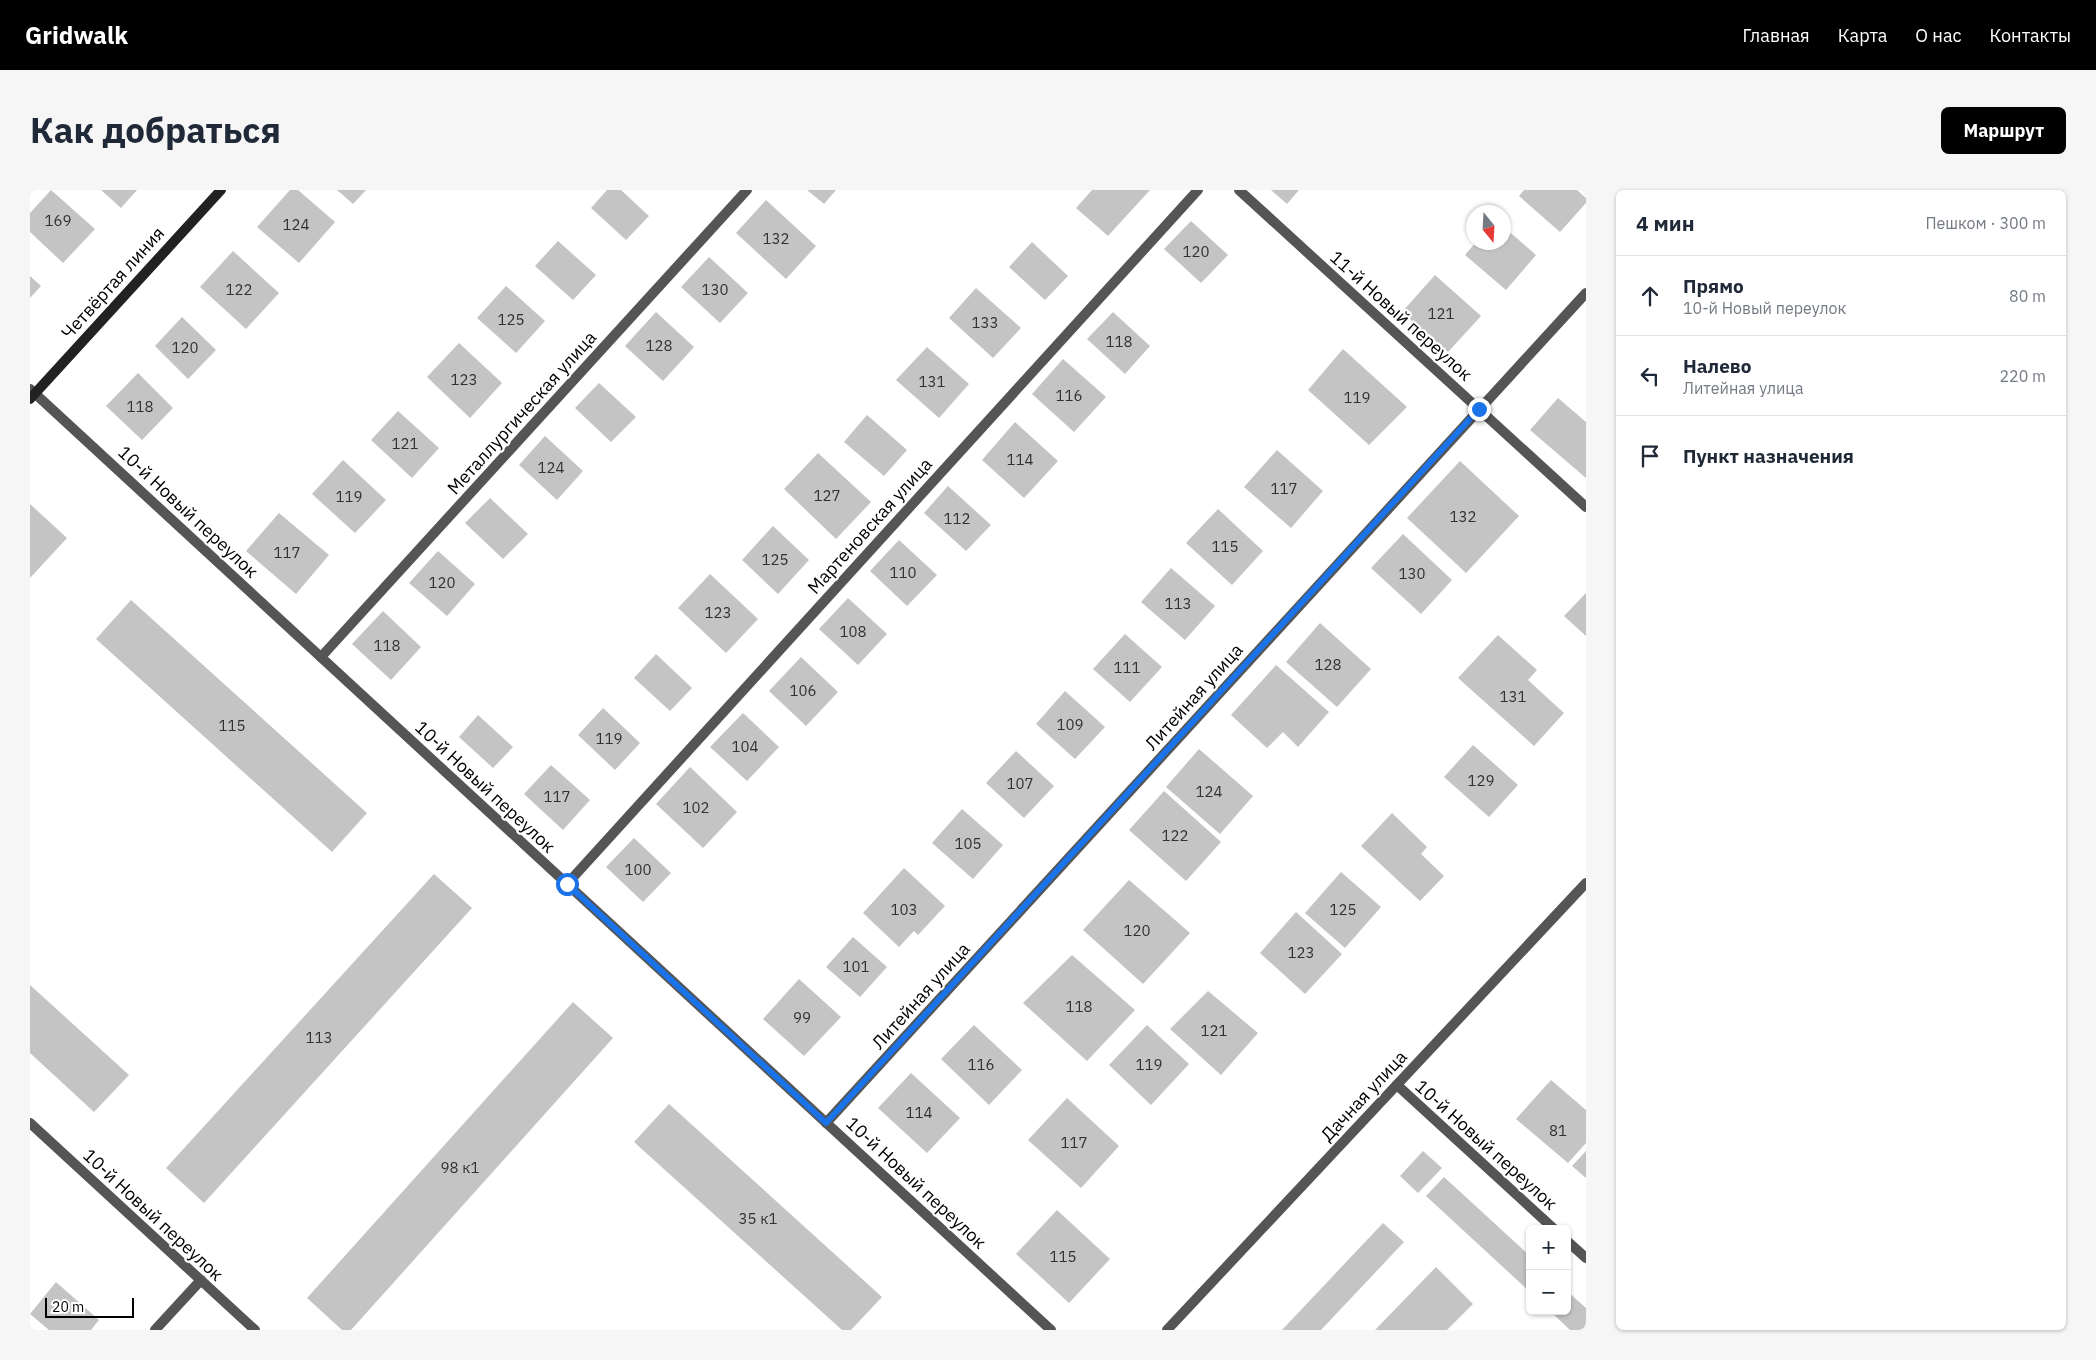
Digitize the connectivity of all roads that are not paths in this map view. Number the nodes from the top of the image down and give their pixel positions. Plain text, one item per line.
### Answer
1 (221, 190) edge
2 (747, 190) edge
3 (1198, 190) edge
4 (1239, 190) edge
5 (1586, 293) edge
6 (32, 394) edge
7 (1479, 409) junction
8 (1586, 507) edge
9 (321, 657) junction
10 (1586, 883) edge
11 (567, 884) junction
12 (1397, 1085) junction
13 (826, 1123) junction
14 (30, 1124) edge
15 (1550, 1225) edge
16 (1571, 1245) edge
17 (1586, 1258) edge
18 (200, 1280) junction
19 (155, 1330) edge
20 (255, 1330) edge
21 (1051, 1330) edge
22 (1166, 1330) edge

1 - 6 street, Четвёртая линия
2 - 9 street, Металлургическая улица
3 - 11 street, Мартеновская улица
4 - 7 street, 11-й Новый переулок
5 - 7 street, Литейная улица
6 - 9 street, 10-й Новый переулок
7 - 8 street, 11-й Новый переулок
7 - 13 street, Литейная улица
9 - 11 street, 10-й Новый переулок
10 - 12 street, Дачная улица
11 - 13 street, 10-й Новый переулок
12 - 15 street, 10-й Новый переулок
12 - 22 street, Дачная улица
13 - 21 street, 10-й Новый переулок
14 - 18 street, 10-й Новый переулок
16 - 17 street
18 - 19 street
18 - 20 street, 10-й Новый переулок

